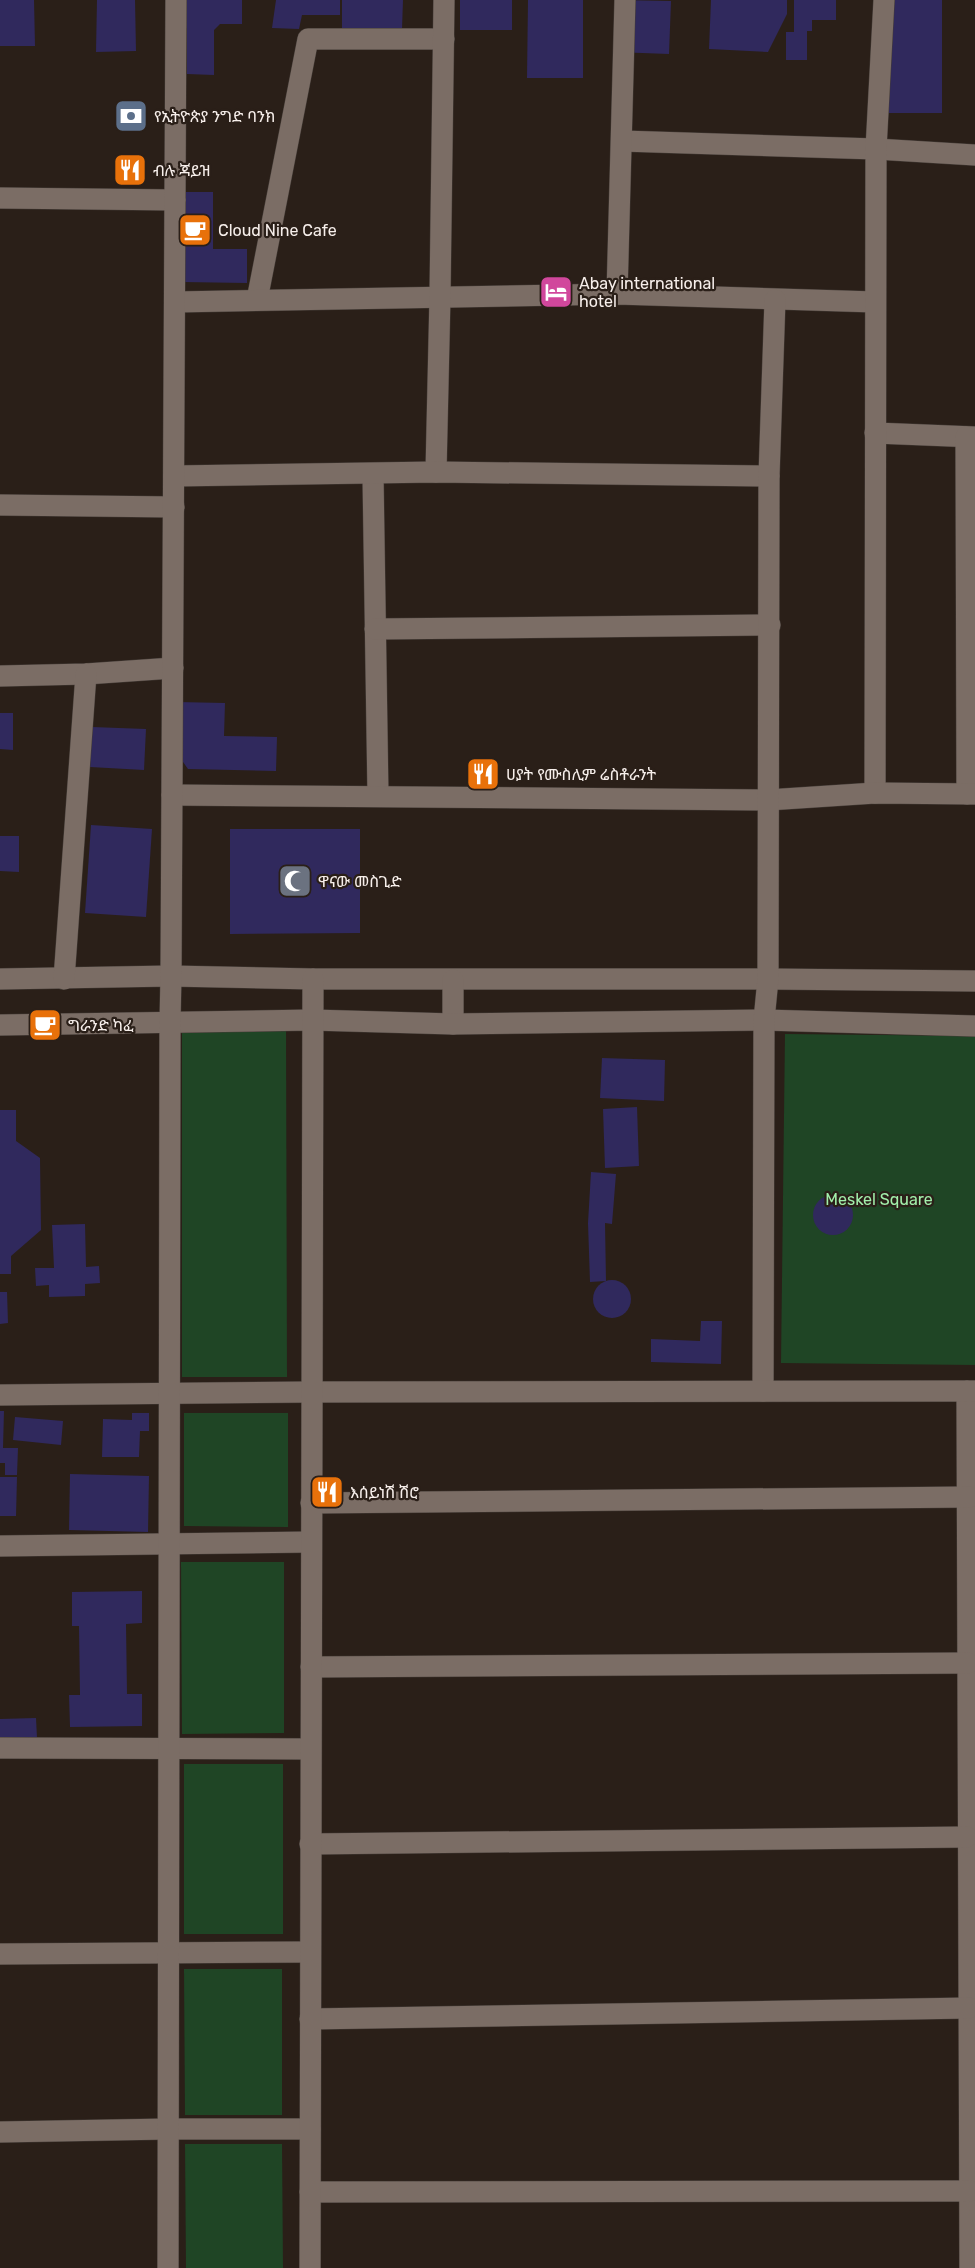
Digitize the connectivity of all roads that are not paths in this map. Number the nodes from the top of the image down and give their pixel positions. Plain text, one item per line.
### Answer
1 (176, 0) edge
2 (444, 0) edge
3 (625, 0) edge
4 (884, 0) edge
5 (444, 39) junction
6 (622, 141) junction
7 (876, 149) junction
8 (975, 155) edge
9 (0, 198) edge
10 (175, 200) junction
11 (616, 294) junction
12 (440, 296) junction
13 (257, 300) junction
14 (775, 300) junction
15 (175, 302) junction
16 (874, 302) junction
17 (874, 433) junction
18 (971, 437) edge
19 (436, 472) junction
20 (373, 475) junction
21 (174, 476) junction
22 (770, 476) junction
23 (0, 505) edge
24 (174, 507) junction
25 (770, 625) junction
26 (375, 629) junction
27 (173, 668) junction
28 (86, 674) junction
29 (0, 676) edge
30 (875, 793) junction
31 (971, 794) edge
32 (172, 795) junction
33 (378, 796) junction
34 (768, 800) junction
35 (171, 976) junction
36 (0, 979) edge
37 (64, 979) junction
38 (313, 979) junction
39 (768, 979) junction
40 (453, 980) junction
41 (975, 981) edge
42 (312, 1020) junction
43 (764, 1020) junction
44 (170, 1022) junction
45 (453, 1024) junction
46 (0, 1025) edge
47 (975, 1026) edge
48 (763, 1391) junction
49 (971, 1391) edge
50 (311, 1392) junction
51 (169, 1393) junction
52 (0, 1395) edge
53 (969, 1497) junction
54 (311, 1503) junction
55 (311, 1542) junction
56 (169, 1544) junction
57 (0, 1546) edge
58 (968, 1664) junction
59 (311, 1667) junction
60 (971, 1722) edge
61 (169, 1747) junction
62 (0, 1748) edge
63 (310, 1749) junction
64 (967, 1837) junction
65 (310, 1844) junction
66 (169, 1952) junction
67 (310, 1952) junction
68 (0, 1954) edge
69 (969, 2008) junction
70 (310, 2019) junction
71 (972, 2109) edge
72 (168, 2129) junction
73 (310, 2129) junction
74 (0, 2132) edge
75 (969, 2191) junction
76 (309, 2192) junction
77 (168, 2268) edge
78 (309, 2268) edge
79 (970, 2268) edge

1 - 10 street
2 - 5 street
3 - 6 street
4 - 7 street
5 - 12 street
5 - 13 street
6 - 7 street
6 - 11 street
7 - 8 street
7 - 16 street
9 - 10 street
10 - 15 street
11 - 12 street
11 - 14 street
12 - 13 street
12 - 19 street
13 - 15 street
14 - 16 street
14 - 22 street
15 - 21 street
16 - 17 street
17 - 18 street
17 - 30 street
18 - 31 street
19 - 20 street
19 - 22 street
20 - 21 street
20 - 26 street
21 - 24 street
22 - 25 street
23 - 24 street
24 - 27 street
25 - 26 street
25 - 34 street
26 - 33 street
27 - 28 street
27 - 32 street
28 - 29 street
28 - 37 street
30 - 31 street
30 - 34 street
32 - 33 street
32 - 35 street
33 - 34 street
34 - 39 street
35 - 37 street
35 - 38 street
35 - 44 street
36 - 37 street
38 - 40 street
38 - 42 street
39 - 40 street
39 - 41 street
39 - 43 street
40 - 45 street
42 - 44 street
42 - 45 street
42 - 50 street
43 - 45 street
43 - 47 street
43 - 48 street
44 - 46 street
44 - 51 street
48 - 49 street
48 - 50 street
49 - 53 street
50 - 51 street
50 - 54 street
51 - 52 street
51 - 56 street
53 - 54 street
53 - 58 street
54 - 55 street
55 - 56 street
55 - 59 street
56 - 57 street
56 - 61 street
58 - 59 street
58 - 60 street
59 - 63 street
60 - 64 street
61 - 62 street
61 - 63 street
61 - 66 street
63 - 65 street
64 - 65 street
64 - 69 street
65 - 67 street
66 - 67 street
66 - 68 street
66 - 72 street
67 - 70 street
69 - 70 street
69 - 71 street
70 - 73 street
71 - 75 street
72 - 73 street
72 - 74 street
72 - 77 street
73 - 76 street
75 - 76 street
75 - 79 street
76 - 78 street

